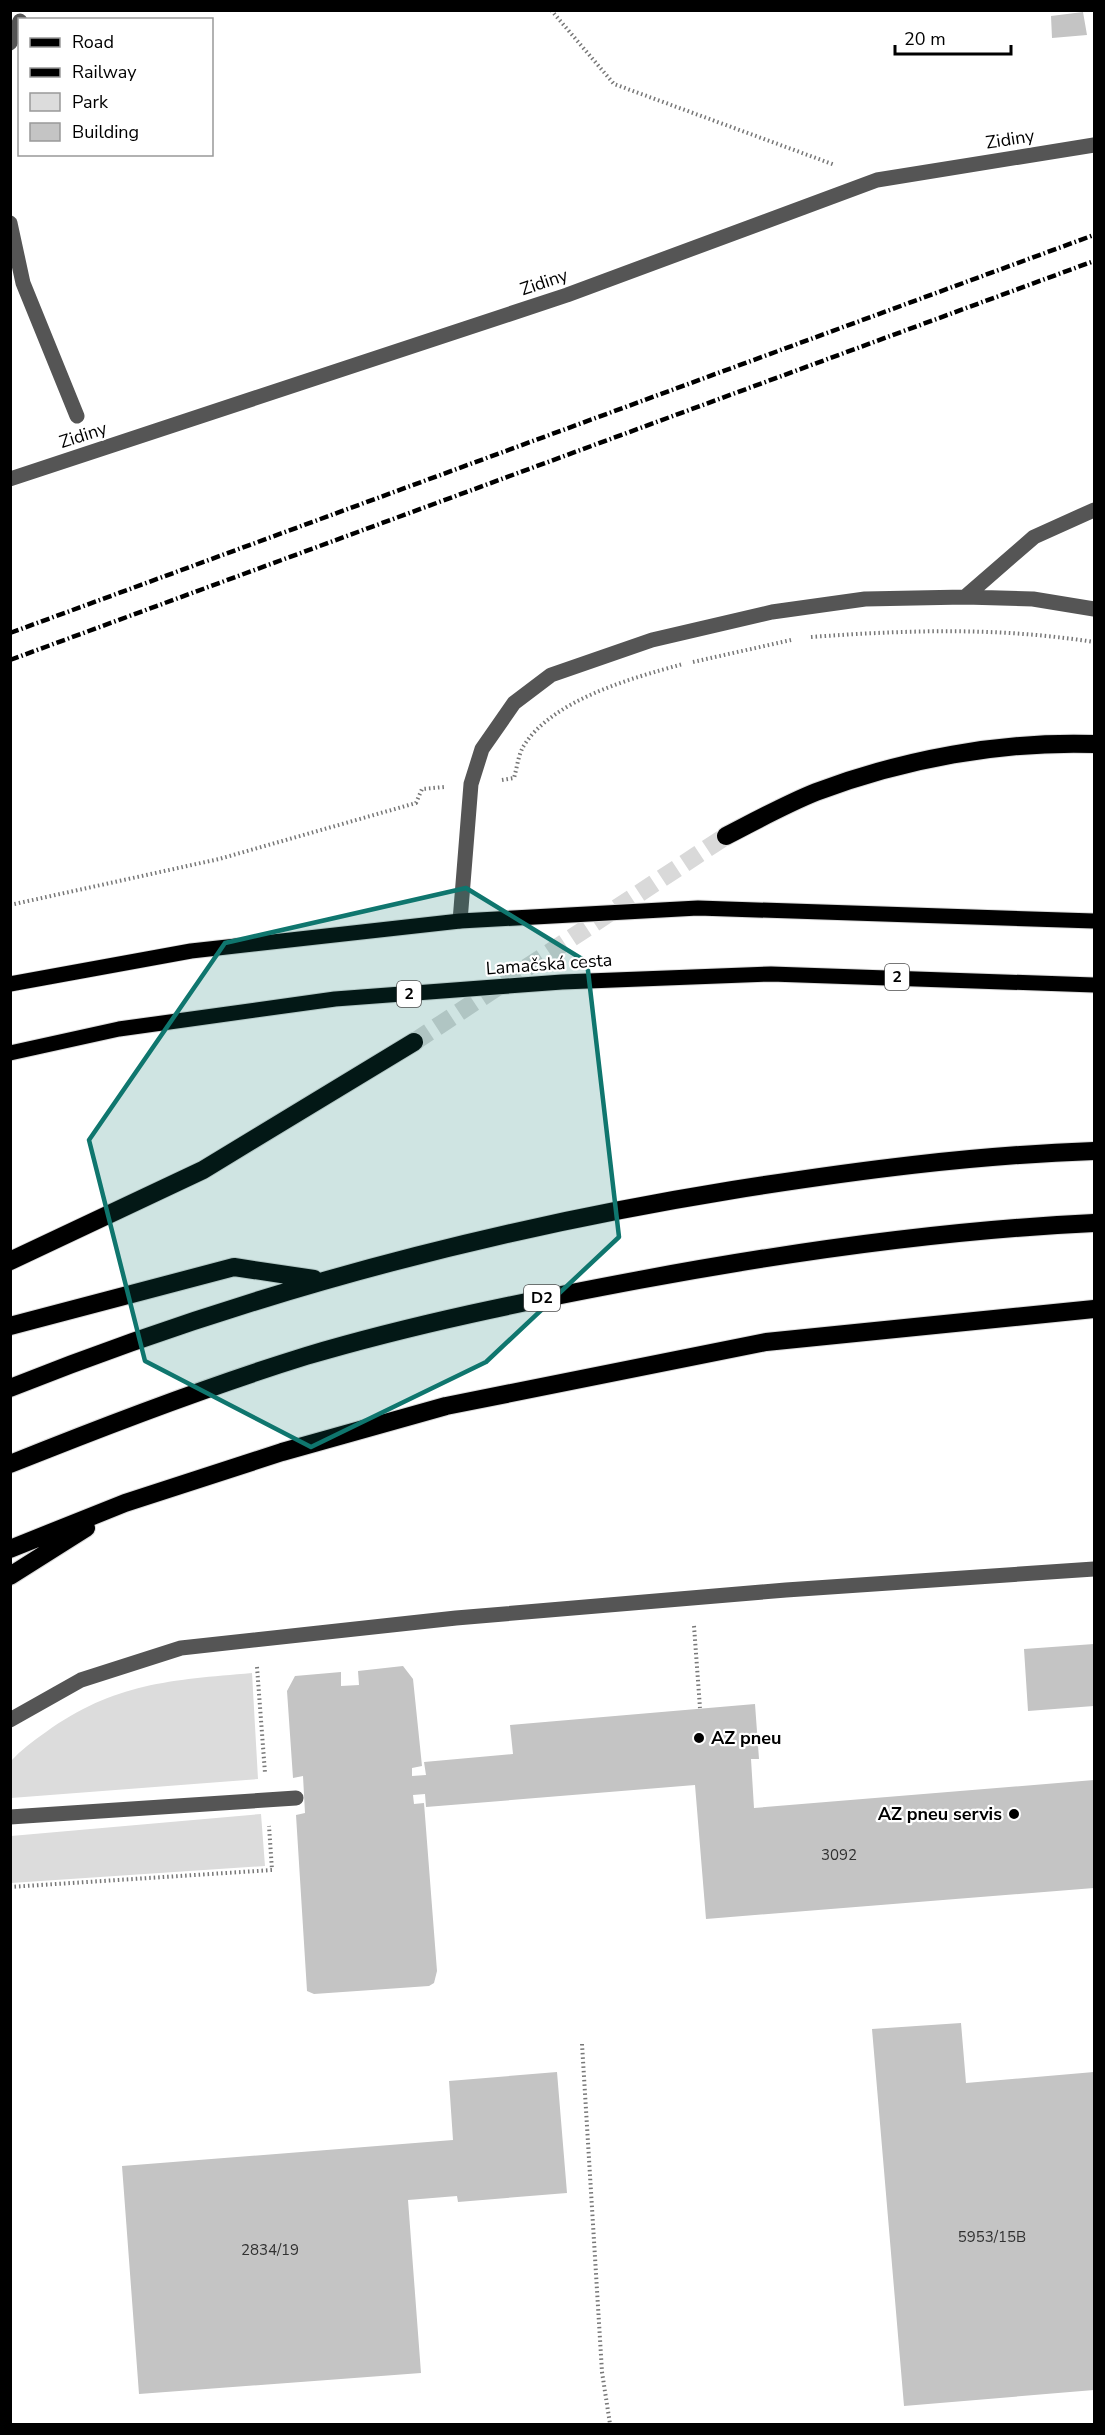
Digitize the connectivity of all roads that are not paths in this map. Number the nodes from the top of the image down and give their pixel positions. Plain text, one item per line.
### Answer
1 (18, 25) edge
2 (10, 43) edge
3 (1095, 145) edge
4 (10, 223) edge
5 (77, 416) dead end
6 (10, 478) edge
7 (1095, 510) edge
8 (966, 597) junction
9 (1095, 609) edge
10 (1095, 744) edge
11 (726, 836) tunnel mouth
12 (460, 921) junction
13 (1095, 921) edge
14 (10, 984) edge
15 (1095, 985) edge
16 (414, 1041) tunnel mouth
17 (10, 1053) edge
18 (1095, 1151) edge
19 (1095, 1223) edge
20 (10, 1261) edge
21 (319, 1280) junction
22 (1095, 1309) edge
23 (10, 1326) edge
24 (10, 1388) edge
25 (10, 1464) edge
26 (125, 1503) junction
27 (10, 1549) edge
28 (1095, 1569) edge
29 (10, 1576) edge
30 (10, 1720) edge
31 (296, 1798) dead end
32 (10, 1817) edge

1 - 2 street
3 - 6 street, Zidiny
4 - 5 street
7 - 8 street
8 - 9 street
8 - 12 street
10 - 11 highway
12 - 13 main road
12 - 14 main road
15 - 17 main road, Lamačská cesta / 2
16 - 20 highway
18 - 21 highway
19 - 25 highway, D2
21 - 23 highway
21 - 24 highway
22 - 26 highway
26 - 27 highway
26 - 29 highway
28 - 30 street
31 - 32 street

